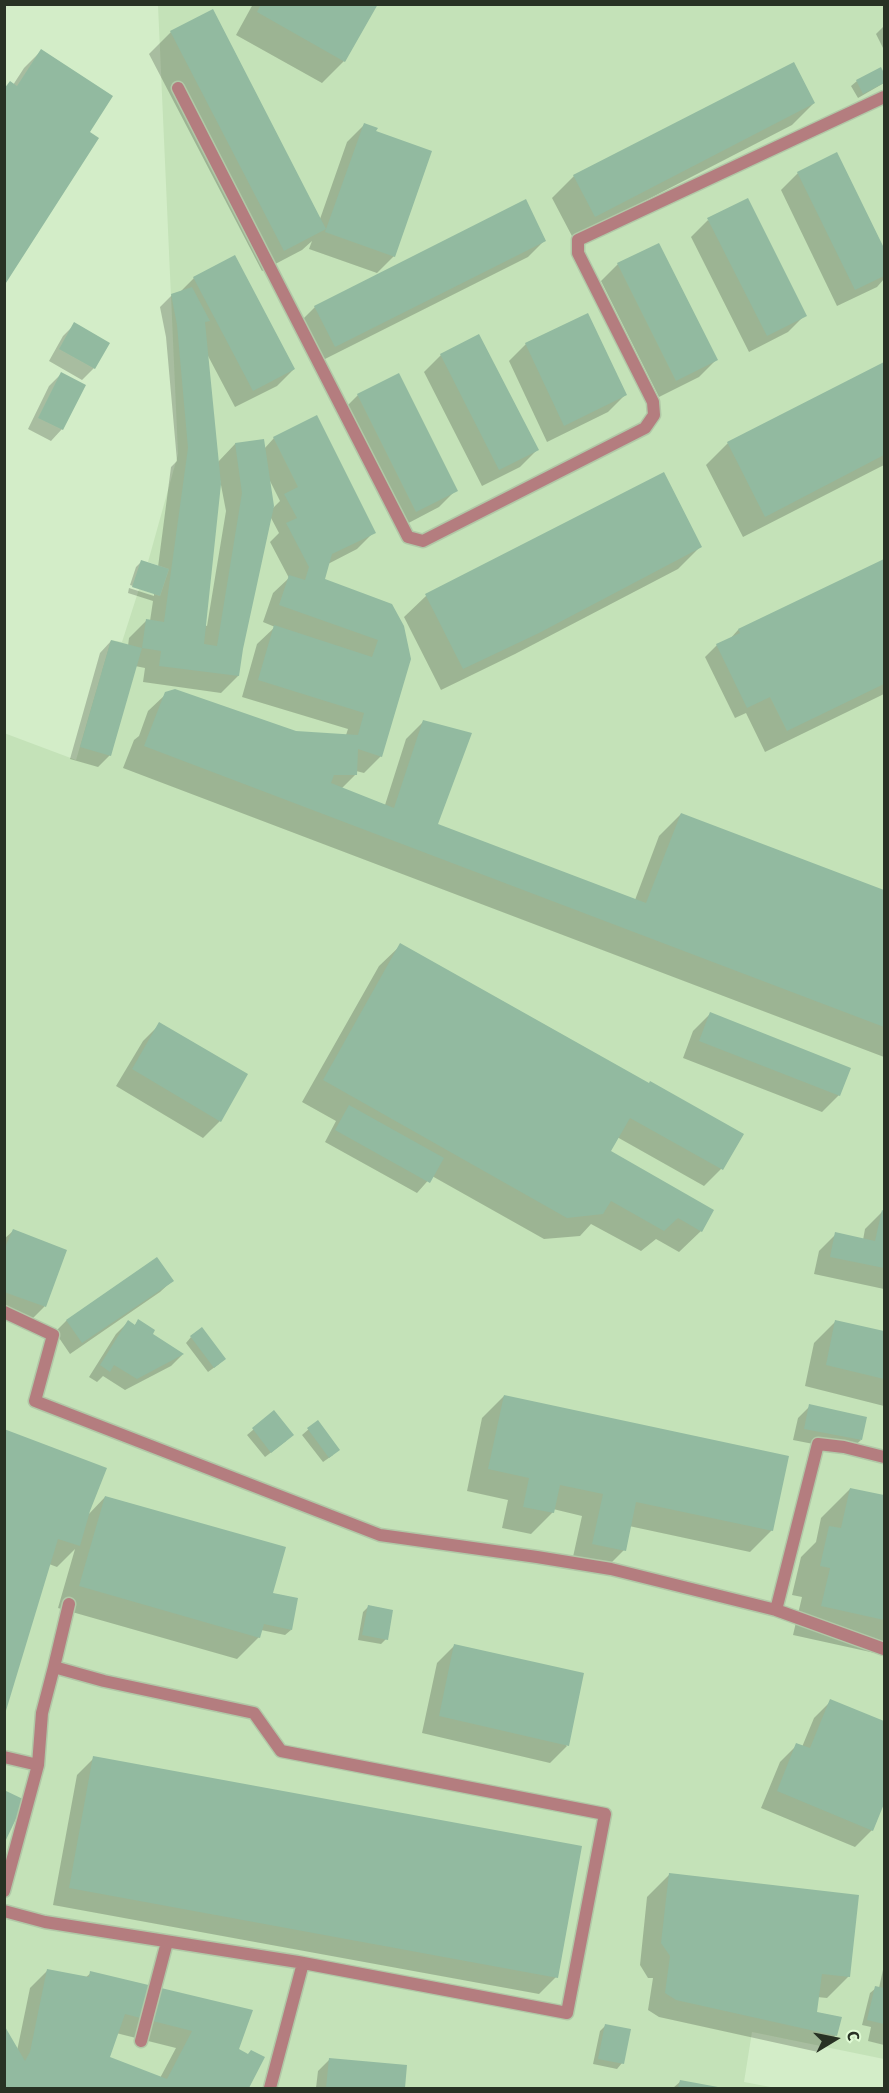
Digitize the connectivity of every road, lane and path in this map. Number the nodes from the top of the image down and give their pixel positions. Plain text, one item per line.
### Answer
1 (178, 88) dead end
2 (885, 97) edge
3 (4, 1312) edge
4 (885, 1457) edge
5 (69, 1604) dead end
6 (777, 1610) junction
7 (885, 1649) edge
8 (54, 1666) junction
9 (4, 1757) edge
10 (38, 1765) junction
11 (4, 1891) edge
12 (4, 1911) edge
13 (167, 1942) junction
14 (303, 1963) junction
15 (141, 2040) dead end
16 (270, 2088) edge

1 - 2 lane
3 - 6 lane
4 - 6 lane
5 - 8 lane
6 - 7 lane
8 - 10 lane
8 - 14 lane
9 - 10 lane
10 - 11 lane
12 - 13 lane
13 - 14 lane
13 - 15 lane
14 - 16 lane

